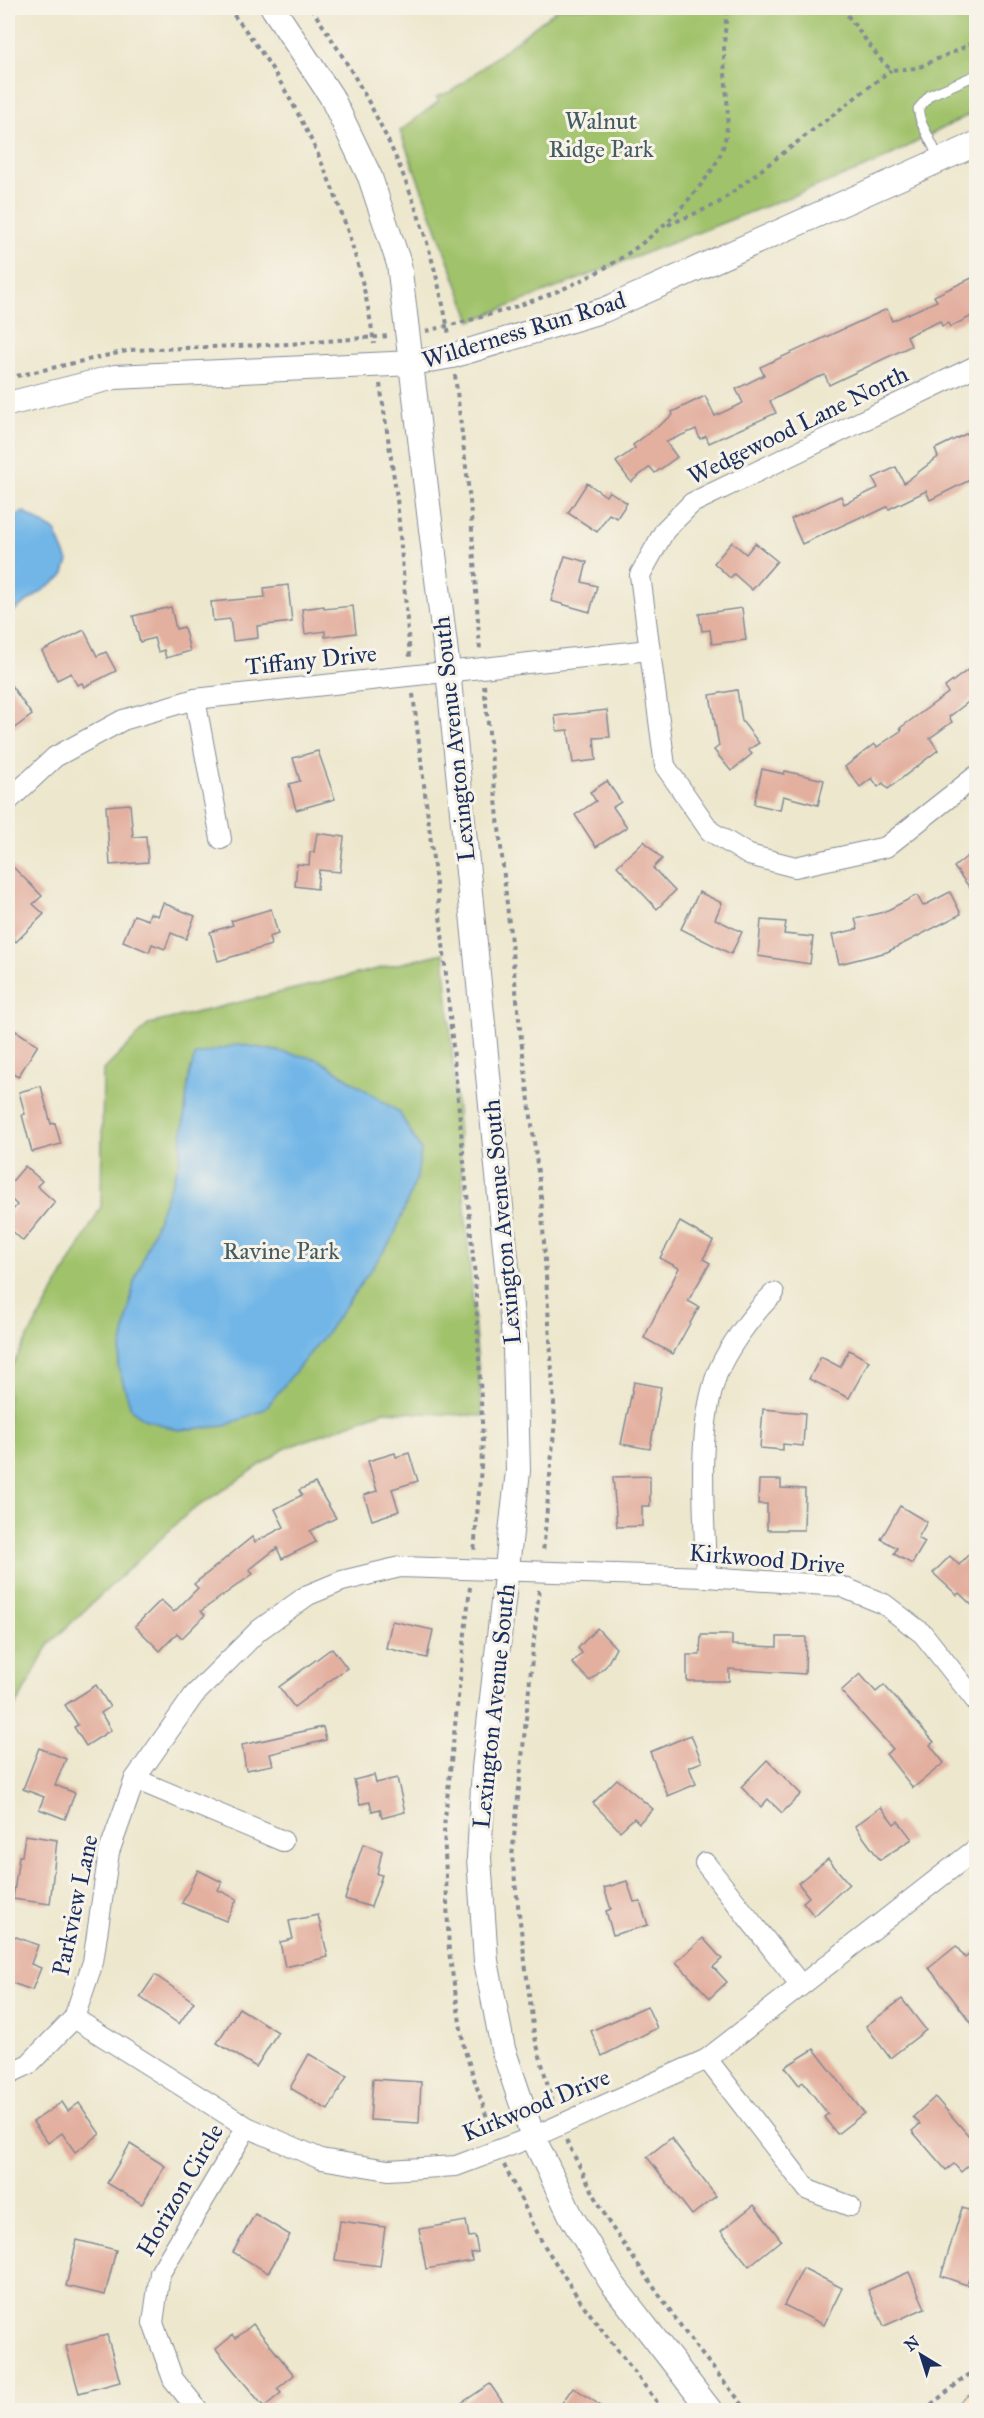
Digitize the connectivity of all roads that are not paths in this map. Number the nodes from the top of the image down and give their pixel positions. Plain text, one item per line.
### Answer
1 (273, 8) edge
2 (976, 75) edge
3 (976, 144) edge
4 (940, 160) junction
5 (413, 363) junction
6 (976, 366) edge
7 (8, 404) edge
8 (649, 650) junction
9 (448, 670) junction
10 (195, 699) junction
11 (976, 776) edge
12 (8, 801) edge
13 (222, 839) dead end
14 (774, 1293) dead end
15 (507, 1572) junction
16 (706, 1577) junction
17 (976, 1701) edge
18 (135, 1779) junction
19 (283, 1841) dead end
20 (976, 1851) edge
21 (705, 1863) dead end
22 (800, 1984) junction
23 (74, 2018) junction
24 (707, 2059) junction
25 (8, 2074) edge
26 (247, 2127) junction
27 (533, 2138) junction
28 (850, 2206) dead end
29 (976, 2407) edge
30 (198, 2410) edge
31 (710, 2410) edge
32 (972, 2410) edge

1 - 5 street, Lexington Avenue South
2 - 4 lane
3 - 4 street, Wilderness Run Road
4 - 5 street, Wilderness Run Road
5 - 7 street, Wilderness Run Road
5 - 9 street, Lexington Avenue South
6 - 8 street, Wedgewood Lane North
8 - 9 street, Tiffany Drive
8 - 11 street, Wedgewood Lane North
9 - 10 street, Tiffany Drive
9 - 15 street, Lexington Avenue South
10 - 12 street, Tiffany Drive
10 - 13 street
14 - 16 street
15 - 16 street, Kirkwood Drive
15 - 18 street, Parkview Lane
15 - 27 street, Lexington Avenue South
16 - 17 street, Kirkwood Drive
18 - 19 street
18 - 23 street, Parkview Lane
20 - 22 street, Kirkwood Drive
21 - 22 street
22 - 24 street, Kirkwood Drive
23 - 25 street, Parkview Lane
23 - 26 street, Kirkwood Drive
24 - 27 street, Kirkwood Drive
24 - 28 street
26 - 27 street, Kirkwood Drive
26 - 30 street, Horizon Circle
27 - 31 street, Lexington Avenue South
29 - 32 main road

